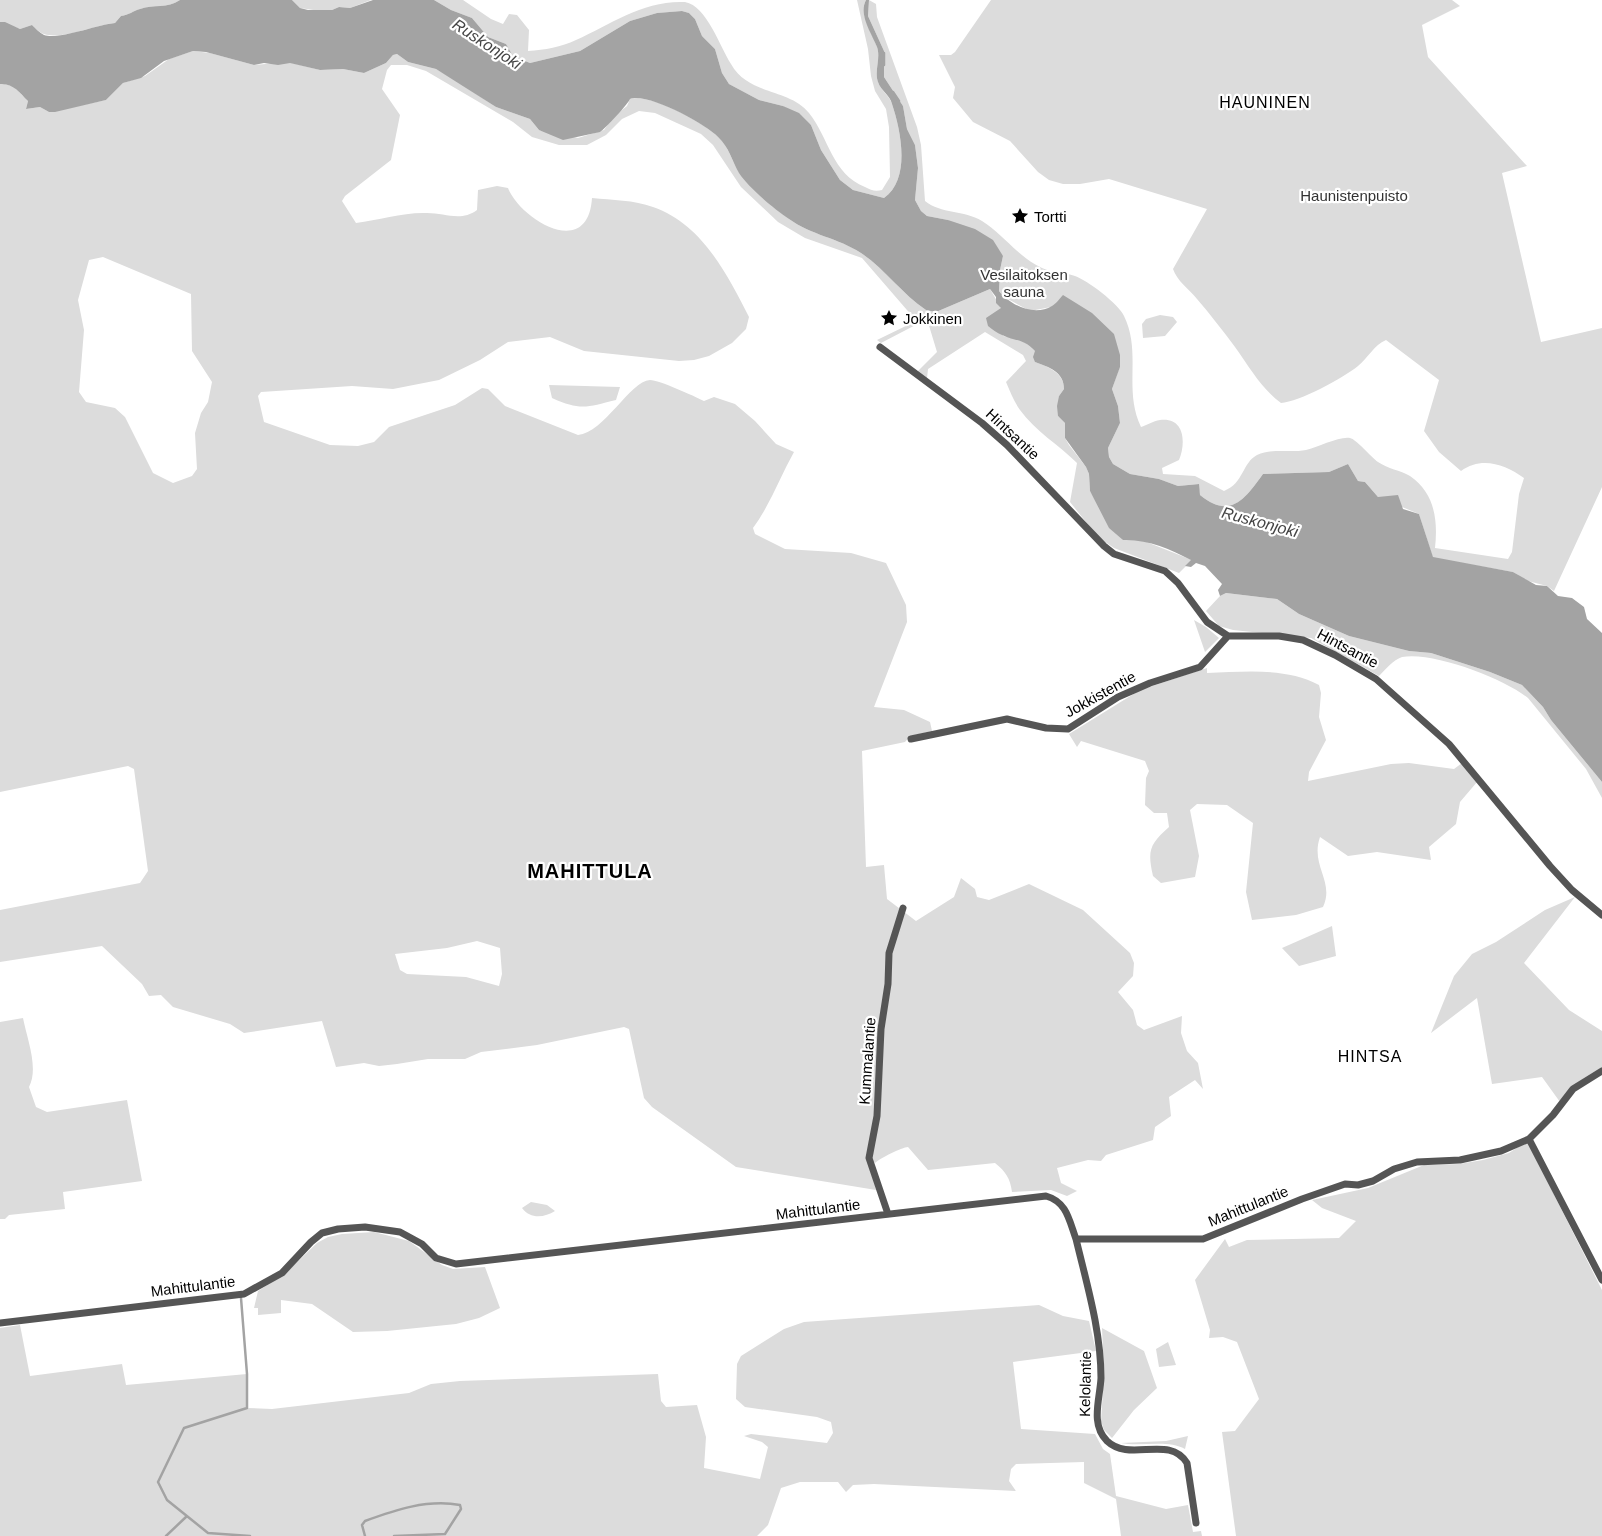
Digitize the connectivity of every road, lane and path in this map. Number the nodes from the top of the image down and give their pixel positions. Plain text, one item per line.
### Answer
1 (880, 347) dead end
2 (1228, 636) junction
3 (911, 739) dead end
4 (903, 908) dead end
5 (1602, 915) edge
6 (1602, 1071) edge
7 (1529, 1138) junction
8 (888, 1214) junction
9 (1076, 1239) junction
10 (1602, 1280) edge
11 (0, 1323) edge
12 (1196, 1523) dead end

1 - 2 street, Hintsantie
2 - 3 street, Jokkistentie
2 - 5 street, Hintsantie
4 - 8 street, Kummalantie
6 - 7 street, Mahittulantie
7 - 9 street, Mahittulantie
7 - 10 street
8 - 9 street, Mahittulantie
8 - 11 street, Mahittulantie
9 - 12 street, Kelolantie

